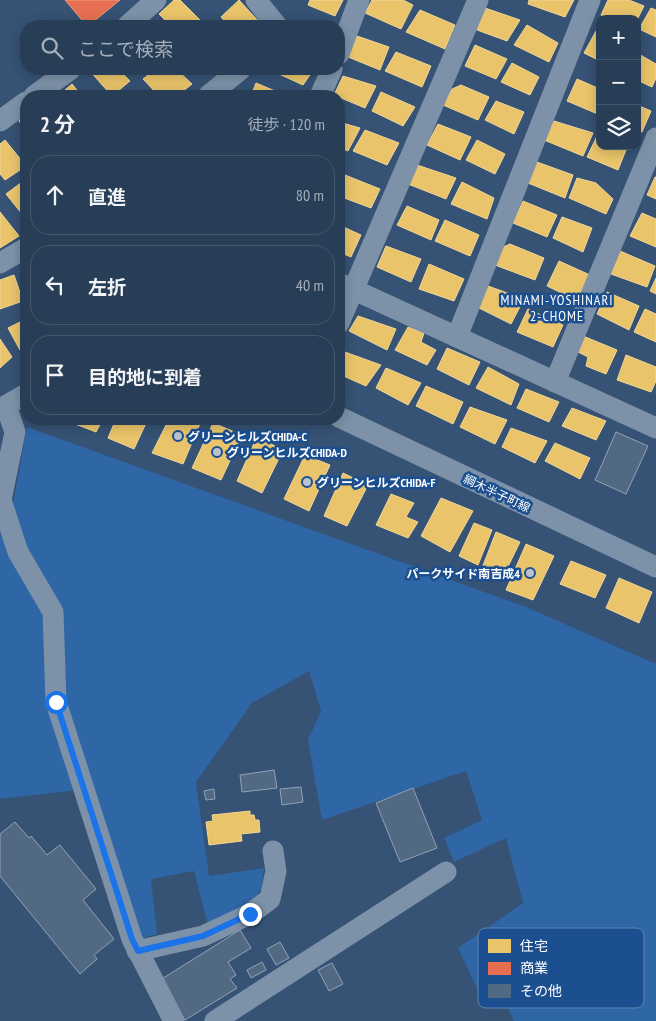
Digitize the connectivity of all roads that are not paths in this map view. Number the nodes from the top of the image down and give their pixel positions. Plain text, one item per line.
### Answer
1 (156, 0) edge
2 (256, 0) edge
3 (359, 0) edge
4 (478, 0) edge
5 (590, 0) edge
6 (133, 20) edge
7 (273, 20) edge
8 (345, 38) edge
9 (62, 75) edge
10 (234, 75) edge
11 (329, 75) edge
12 (42, 90) edge
13 (215, 90) edge
14 (323, 90) edge
15 (20, 106) edge
16 (0, 121) edge
17 (656, 138) edge
18 (20, 251) edge
19 (0, 263) edge
20 (346, 286) edge
21 (458, 337) junction
22 (555, 382) junction
23 (20, 398) edge
24 (3, 408) edge
25 (345, 420) edge
26 (656, 428) edge
27 (1, 500) edge
28 (656, 568) edge
29 (272, 851) dead end
30 (446, 872) dead end
31 (138, 951) junction
32 (174, 1021) edge
33 (215, 1021) edge

1 - 6 street
2 - 7 street
3 - 8 street
4 - 20 street
5 - 21 street
9 - 12 street
10 - 13 street
11 - 14 street
15 - 16 street
17 - 22 street
18 - 19 street
20 - 21 street
21 - 22 street
22 - 26 street
23 - 24 street
24 - 27 street
25 - 28 street, 綱木半子町線
27 - 31 street
29 - 31 street
30 - 33 street
31 - 32 street

